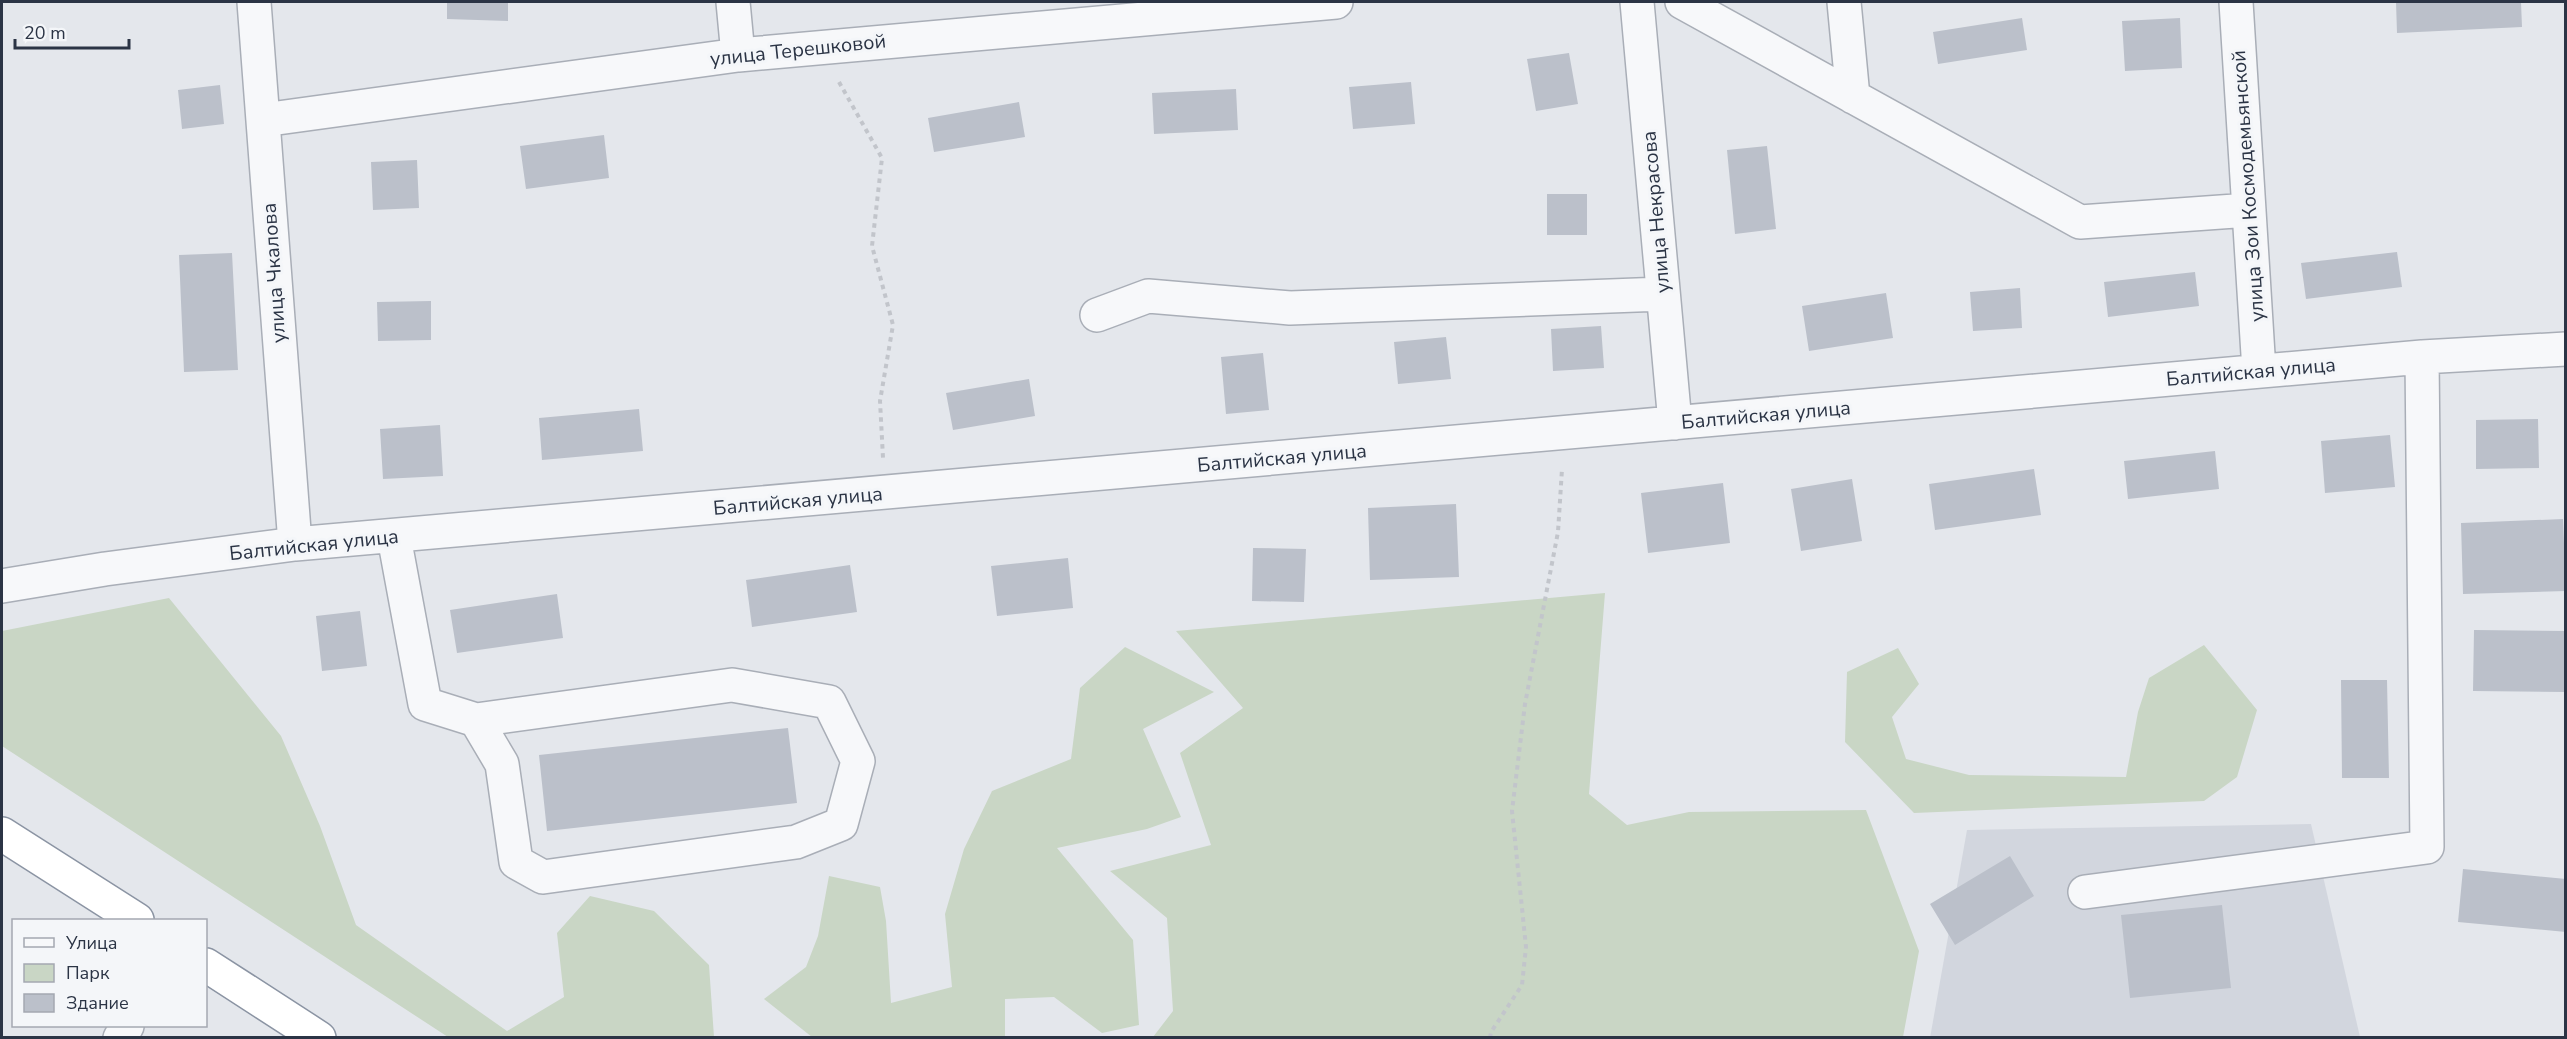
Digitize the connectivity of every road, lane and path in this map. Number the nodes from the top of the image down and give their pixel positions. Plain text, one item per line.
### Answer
1 (254, 2) edge
2 (733, 2) edge
3 (1336, 2) edge
4 (1637, 2) edge
5 (1682, 2) edge
6 (1844, 2) edge
7 (2236, 2) edge
8 (1193, 8) edge
9 (820, 47) junction
10 (738, 55) junction
11 (1853, 96) junction
12 (262, 120) junction
13 (2249, 210) junction
14 (1663, 294) junction
15 (1097, 315) dead end
16 (2565, 349) edge
17 (2422, 357) junction
18 (2259, 372) junction
19 (1675, 423) junction
20 (1564, 433) junction
21 (884, 493) junction
22 (394, 537) junction
23 (295, 544) junction
24 (2, 586) edge
25 (476, 720) junction
26 (2, 834) edge
27 (2085, 892) dead end
28 (134, 919) edge
29 (207, 966) edge
30 (319, 1038) edge
31 (1490, 1038) edge

1 - 12 street, улица Чкалова
2 - 10 street
3 - 8 street, улица Терешковой
4 - 14 street, улица Некрасова
5 - 11 street
6 - 11 street
7 - 13 street, улица Зои Космодемьянской
8 - 9 street, улица Терешковой
9 - 10 street, улица Терешковой
9 - 21 path
10 - 12 street, улица Терешковой
11 - 13 street
12 - 23 street, улица Чкалова
13 - 18 street, улица Зои Космодемьянской
14 - 15 street
14 - 19 street, улица Некрасова
16 - 17 street, Балтийская улица
17 - 18 street, Балтийская улица
17 - 27 street
18 - 19 street, Балтийская улица
19 - 20 street, Балтийская улица
20 - 21 street, Балтийская улица
20 - 31 path
21 - 22 street, Балтийская улица
22 - 23 street, Балтийская улица
22 - 25 street
23 - 24 street, Балтийская улица
25 - 25 street
26 - 28 highway
29 - 30 highway

